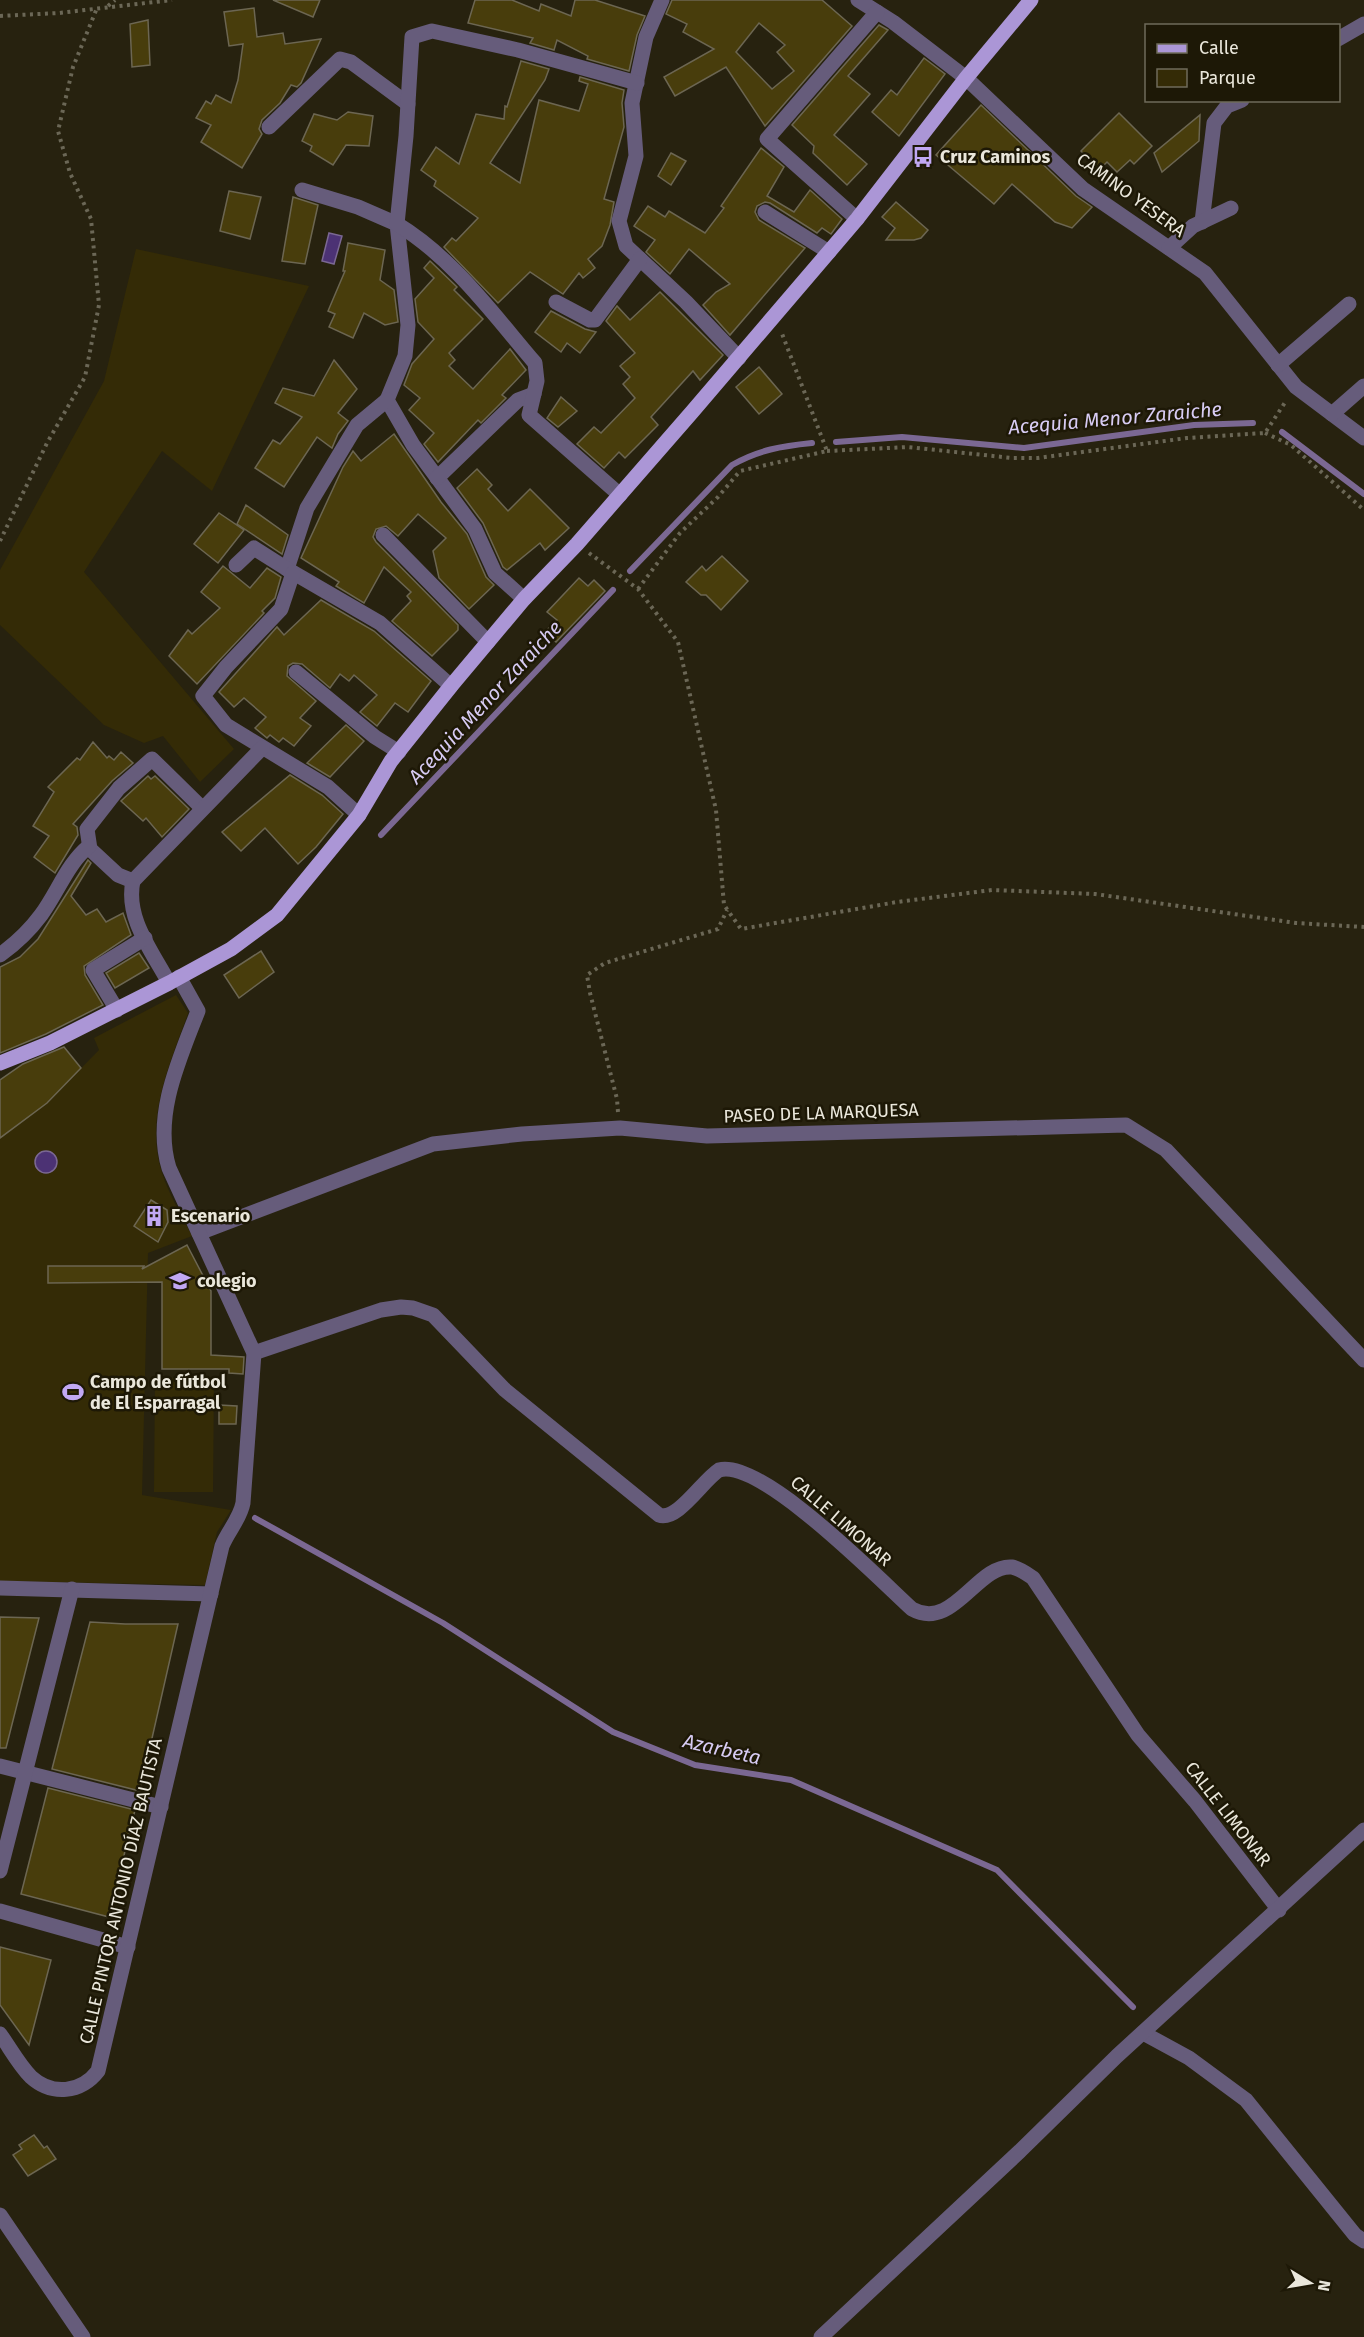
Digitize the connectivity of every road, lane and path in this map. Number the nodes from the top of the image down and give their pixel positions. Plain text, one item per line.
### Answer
1 (115, 0) edge
2 (172, 0) edge
3 (662, 0) edge
4 (858, 0) edge
5 (1031, 0) edge
6 (107, 7) junction
7 (97, 8) junction
8 (877, 12) junction
9 (0, 16) edge
10 (1364, 24) edge
11 (1340, 38) edge
12 (966, 78) junction
13 (636, 83) junction
14 (1237, 102) edge
15 (408, 104) junction
16 (269, 127) dead end
17 (302, 190) dead end
18 (1232, 208) dead end
19 (765, 212) dead end
20 (857, 219) junction
21 (1202, 222) junction
22 (397, 224) junction
23 (1169, 248) junction
24 (829, 252) junction
25 (640, 259) junction
26 (556, 302) dead end
27 (1349, 304) dead end
28 (775, 315) junction
29 (738, 358) junction
30 (1278, 365) junction
31 (1364, 386) edge
32 (1296, 387) junction
33 (534, 394) junction
34 (387, 400) junction
35 (1332, 414) junction
36 (1265, 433) junction
37 (1364, 438) edge
38 (827, 452) junction
39 (437, 478) junction
40 (620, 495) junction
41 (1364, 510) edge
42 (383, 535) dead end
43 (0, 541) edge
44 (577, 544) junction
45 (236, 565) dead end
46 (290, 571) junction
47 (638, 589) junction
48 (524, 599) junction
49 (488, 642) junction
50 (296, 672) dead end
51 (451, 686) junction
52 (262, 748) junction
53 (399, 752) junction
54 (202, 808) junction
55 (359, 815) junction
56 (89, 846) junction
57 (133, 881) junction
58 (728, 910) junction
59 (1364, 927) edge
60 (145, 938) junction
61 (0, 955) edge
62 (174, 980) junction
63 (117, 1010) junction
64 (0, 1063) edge
65 (620, 1128) junction
66 (199, 1233) junction
67 (254, 1353) junction
68 (1364, 1360) edge
69 (0, 1588) edge
70 (72, 1589) junction
71 (212, 1594) junction
72 (0, 1766) edge
73 (25, 1772) junction
74 (161, 1807) junction
75 (1364, 1830) edge
76 (0, 1871) edge
77 (1279, 1910) junction
78 (0, 1911) edge
79 (128, 1947) junction
80 (1143, 2033) junction
81 (0, 2034) edge
82 (0, 2215) edge
83 (1364, 2241) edge
84 (83, 2337) edge
85 (821, 2337) edge

1 - 6 path
2 - 6 path
3 - 13 street
4 - 8 street, CAMINO YESERA
5 - 12 main road
6 - 7 path
7 - 9 path
7 - 43 path
8 - 12 street, CAMINO YESERA
8 - 20 street
10 - 11 street
12 - 20 main road
12 - 23 street, CAMINO YESERA
13 - 15 street
13 - 25 street
14 - 21 street
15 - 16 street
15 - 22 street
17 - 22 street
18 - 21 street
19 - 24 street
20 - 24 main road
21 - 23 street
22 - 33 street
22 - 34 street
23 - 30 street, CAMINO YESERA
24 - 28 main road
25 - 26 street
25 - 29 street
27 - 30 street
28 - 29 main road
28 - 38 path
29 - 40 main road
30 - 32 street, CAMINO YESERA
31 - 35 street
32 - 35 street, CAMINO YESERA
32 - 36 path
33 - 39 street
33 - 40 street
34 - 39 street
34 - 46 street
35 - 37 street, CAMINO YESERA
36 - 38 path
36 - 41 path
38 - 47 path
39 - 48 street
40 - 44 main road
42 - 49 street
44 - 47 path
44 - 48 main road
45 - 46 street
46 - 51 street
46 - 52 street
47 - 58 path
48 - 49 main road
49 - 51 main road
50 - 53 street
51 - 53 main road
52 - 54 street
52 - 55 street
53 - 55 main road
54 - 56 street
54 - 57 street
55 - 62 main road
56 - 57 street
56 - 61 street
57 - 60 street
58 - 59 path
58 - 65 path
60 - 62 street
60 - 63 street
62 - 63 main road
62 - 66 street
63 - 64 main road
65 - 66 street, PASEO DE LA MARQUESA
65 - 68 street, PASEO DE LA MARQUESA
66 - 67 street
67 - 71 street
67 - 77 street, CALLE LIMONAR
69 - 70 street
70 - 71 street
70 - 73 street
71 - 74 street, CALLE PINTOR ANTONIO DÍAZ BAUTISTA
72 - 73 street
73 - 74 street
73 - 76 street
74 - 79 street, CALLE PINTOR ANTONIO DÍAZ BAUTISTA
75 - 77 street
77 - 80 street
78 - 79 street
79 - 81 street, CALLE PINTOR ANTONIO DÍAZ BAUTISTA
80 - 83 street
80 - 85 street
82 - 84 street

